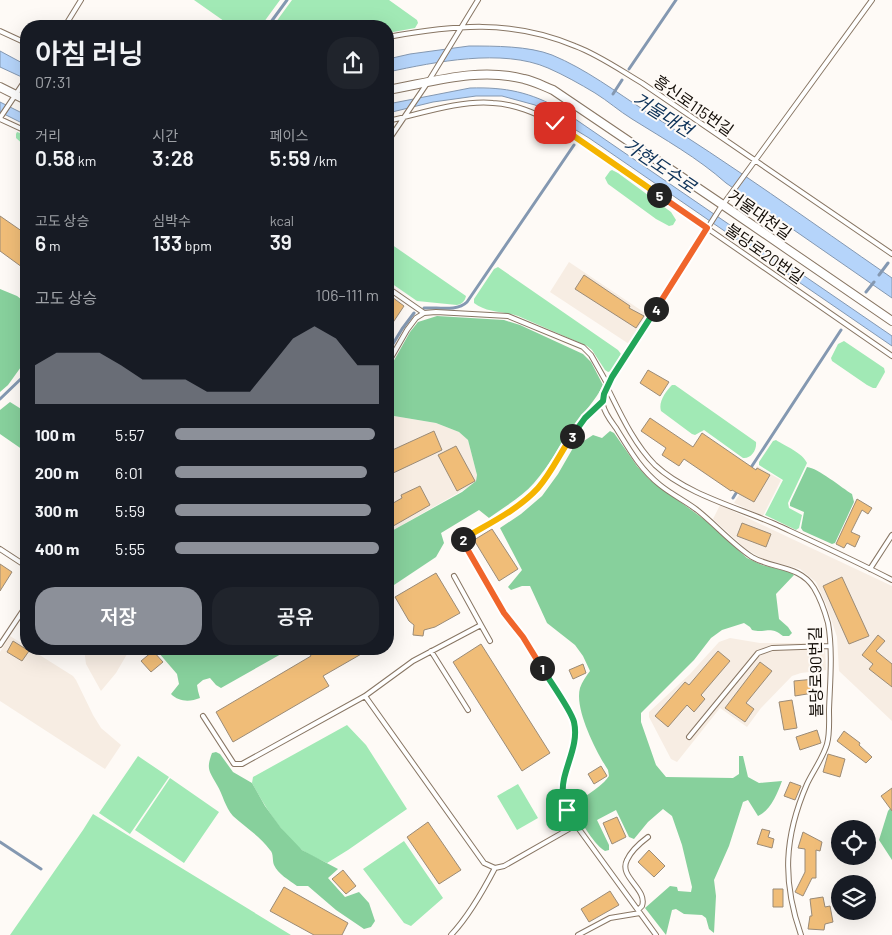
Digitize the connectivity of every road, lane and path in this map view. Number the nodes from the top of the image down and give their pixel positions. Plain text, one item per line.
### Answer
1 (81, 0) edge
2 (478, 0) edge
3 (872, 0) edge
4 (69, 20) edge
5 (462, 27) junction
6 (0, 30) edge
7 (394, 36) edge
8 (20, 40) edge
9 (428, 82) junction
10 (0, 87) edge
11 (20, 88) edge
12 (394, 89) edge
13 (16, 94) junction
14 (20, 96) edge
15 (404, 117) junction
16 (0, 118) edge
17 (394, 120) edge
18 (20, 128) edge
19 (394, 132) edge
20 (752, 163) junction
21 (723, 205) junction
22 (707, 228) junction
23 (892, 254) edge
24 (394, 292) edge
25 (424, 313) junction
26 (892, 322) edge
27 (394, 353) edge
28 (892, 356) edge
29 (608, 386) junction
30 (603, 401) junction
31 (892, 535) edge
32 (0, 549) edge
33 (20, 562) edge
34 (870, 569) junction
35 (454, 576) dead end
36 (892, 580) edge
37 (20, 615) edge
38 (481, 625) junction
39 (490, 641) dead end
40 (0, 645) edge
41 (830, 646) junction
42 (431, 651) junction
43 (365, 696) junction
44 (468, 710) dead end
45 (204, 716) dead end
46 (689, 737) dead end
47 (576, 825) junction
48 (648, 836) dead end
49 (495, 868) junction
50 (640, 913) junction
51 (451, 935) edge
52 (578, 935) edge
53 (656, 935) edge
54 (801, 935) edge

1 - 4 lane
2 - 5 lane
3 - 20 lane
5 - 7 lane, 흥신로115번길
5 - 9 lane
5 - 20 lane, 흥신로115번길
6 - 8 lane
9 - 12 street, 거물대천길
9 - 15 lane
9 - 21 street, 거물대천길
10 - 13 street
11 - 13 lane
13 - 14 street
13 - 16 lane
15 - 17 lane, 불당로20번길
15 - 19 lane
15 - 22 lane, 불당로20번길
16 - 18 lane
20 - 21 lane
20 - 23 lane, 흥신로115번길
21 - 22 lane
21 - 26 street, 거물대천길
22 - 28 lane, 불당로20번길
22 - 29 lane
24 - 25 lane
25 - 27 lane
25 - 29 lane
29 - 30 lane
29 - 34 lane
30 - 41 lane, 불당로90번길
30 - 47 lane
31 - 34 lane
32 - 33 lane
34 - 36 lane
35 - 38 lane
37 - 40 lane
38 - 39 lane
38 - 42 lane
41 - 46 lane
41 - 54 lane, 불당로90번길
42 - 43 lane
42 - 44 lane
43 - 45 lane
43 - 49 lane
47 - 49 lane
47 - 50 lane
48 - 50 lane
49 - 51 lane
50 - 52 lane
50 - 53 lane

